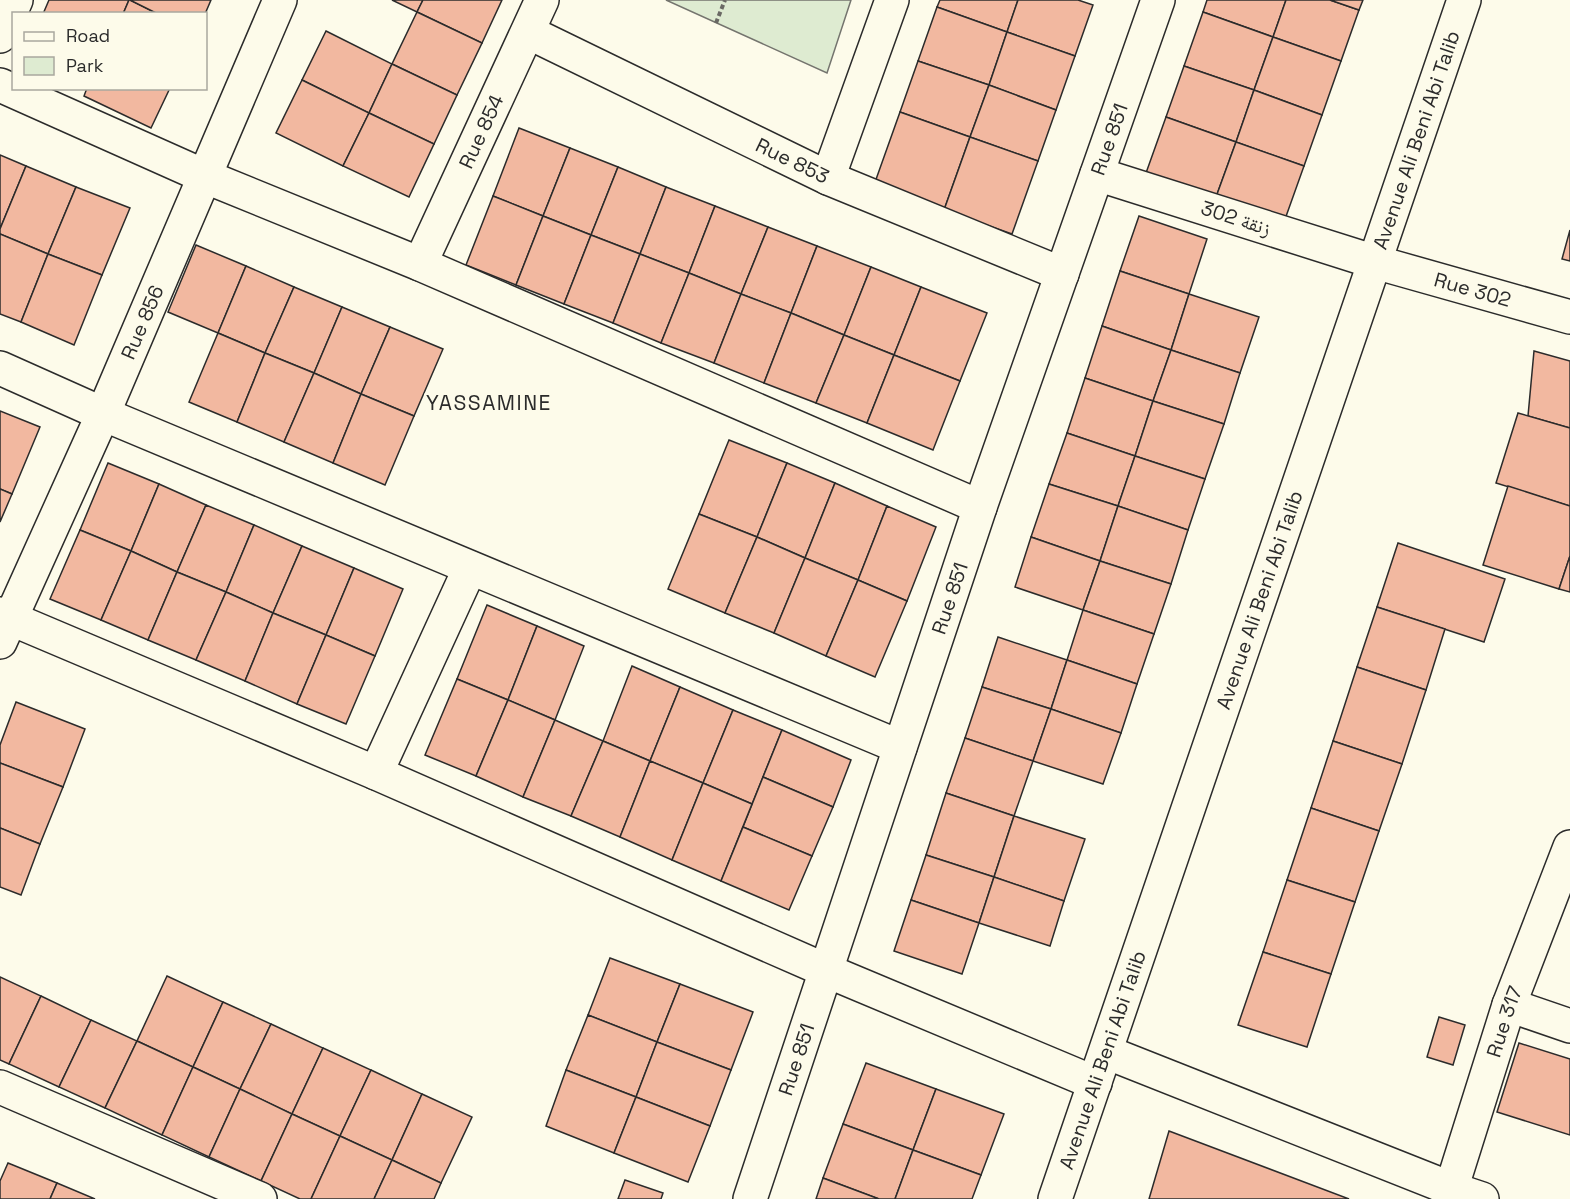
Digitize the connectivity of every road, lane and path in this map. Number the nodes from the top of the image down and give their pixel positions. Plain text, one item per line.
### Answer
1 (16, 0) edge
2 (280, 0) edge
3 (542, 0) edge
4 (725, 0) edge
5 (892, 0) edge
6 (1158, 0) edge
7 (1464, 0) edge
8 (716, 23) dead end
9 (528, 32) junction
10 (0, 36) edge
11 (0, 85) edge
12 (1097, 174) junction
13 (204, 176) junction
14 (828, 178) junction
15 (1375, 262) junction
16 (420, 264) junction
17 (1062, 274) junction
18 (1570, 316) edge
19 (0, 368) edge
20 (103, 414) junction
21 (980, 507) junction
22 (470, 568) junction
23 (3, 625) edge
24 (900, 747) junction
25 (376, 773) junction
26 (1570, 847) edge
27 (825, 970) junction
28 (1509, 1005) junction
29 (1570, 1026) edge
30 (1106, 1052) junction
31 (1095, 1083) junction
32 (0, 1088) edge
33 (1460, 1196) edge
34 (260, 1199) edge
35 (750, 1199) edge
36 (1055, 1199) edge

1 - 10 street
2 - 13 street, Rue 856
3 - 9 street, Rue 854
4 - 8 path
5 - 14 street
6 - 12 street, Rue 851
7 - 15 street, Avenue Ali Beni Abi Talib
9 - 14 street, Rue 853
9 - 16 street, Rue 854
11 - 13 street
12 - 15 street, زنقة 302
12 - 17 street, Rue 851
13 - 16 street
13 - 20 street, Rue 856
14 - 17 street, Rue 853
15 - 18 street, Rue 302
15 - 30 street, Avenue Ali Beni Abi Talib
16 - 21 street
17 - 21 street, Rue 851
19 - 20 street
20 - 22 street
20 - 23 street, Rue 856
21 - 24 street, Rue 851
22 - 24 street
22 - 25 street
23 - 25 street
24 - 27 street, Rue 851
25 - 27 street
26 - 28 street, Rue 317
27 - 31 street
27 - 35 street, Rue 851
28 - 29 street
28 - 33 street, Rue 317
30 - 31 street, Avenue Ali Beni Abi Talib
30 - 33 street
31 - 36 street, Avenue Ali Beni Abi Talib
32 - 34 street

